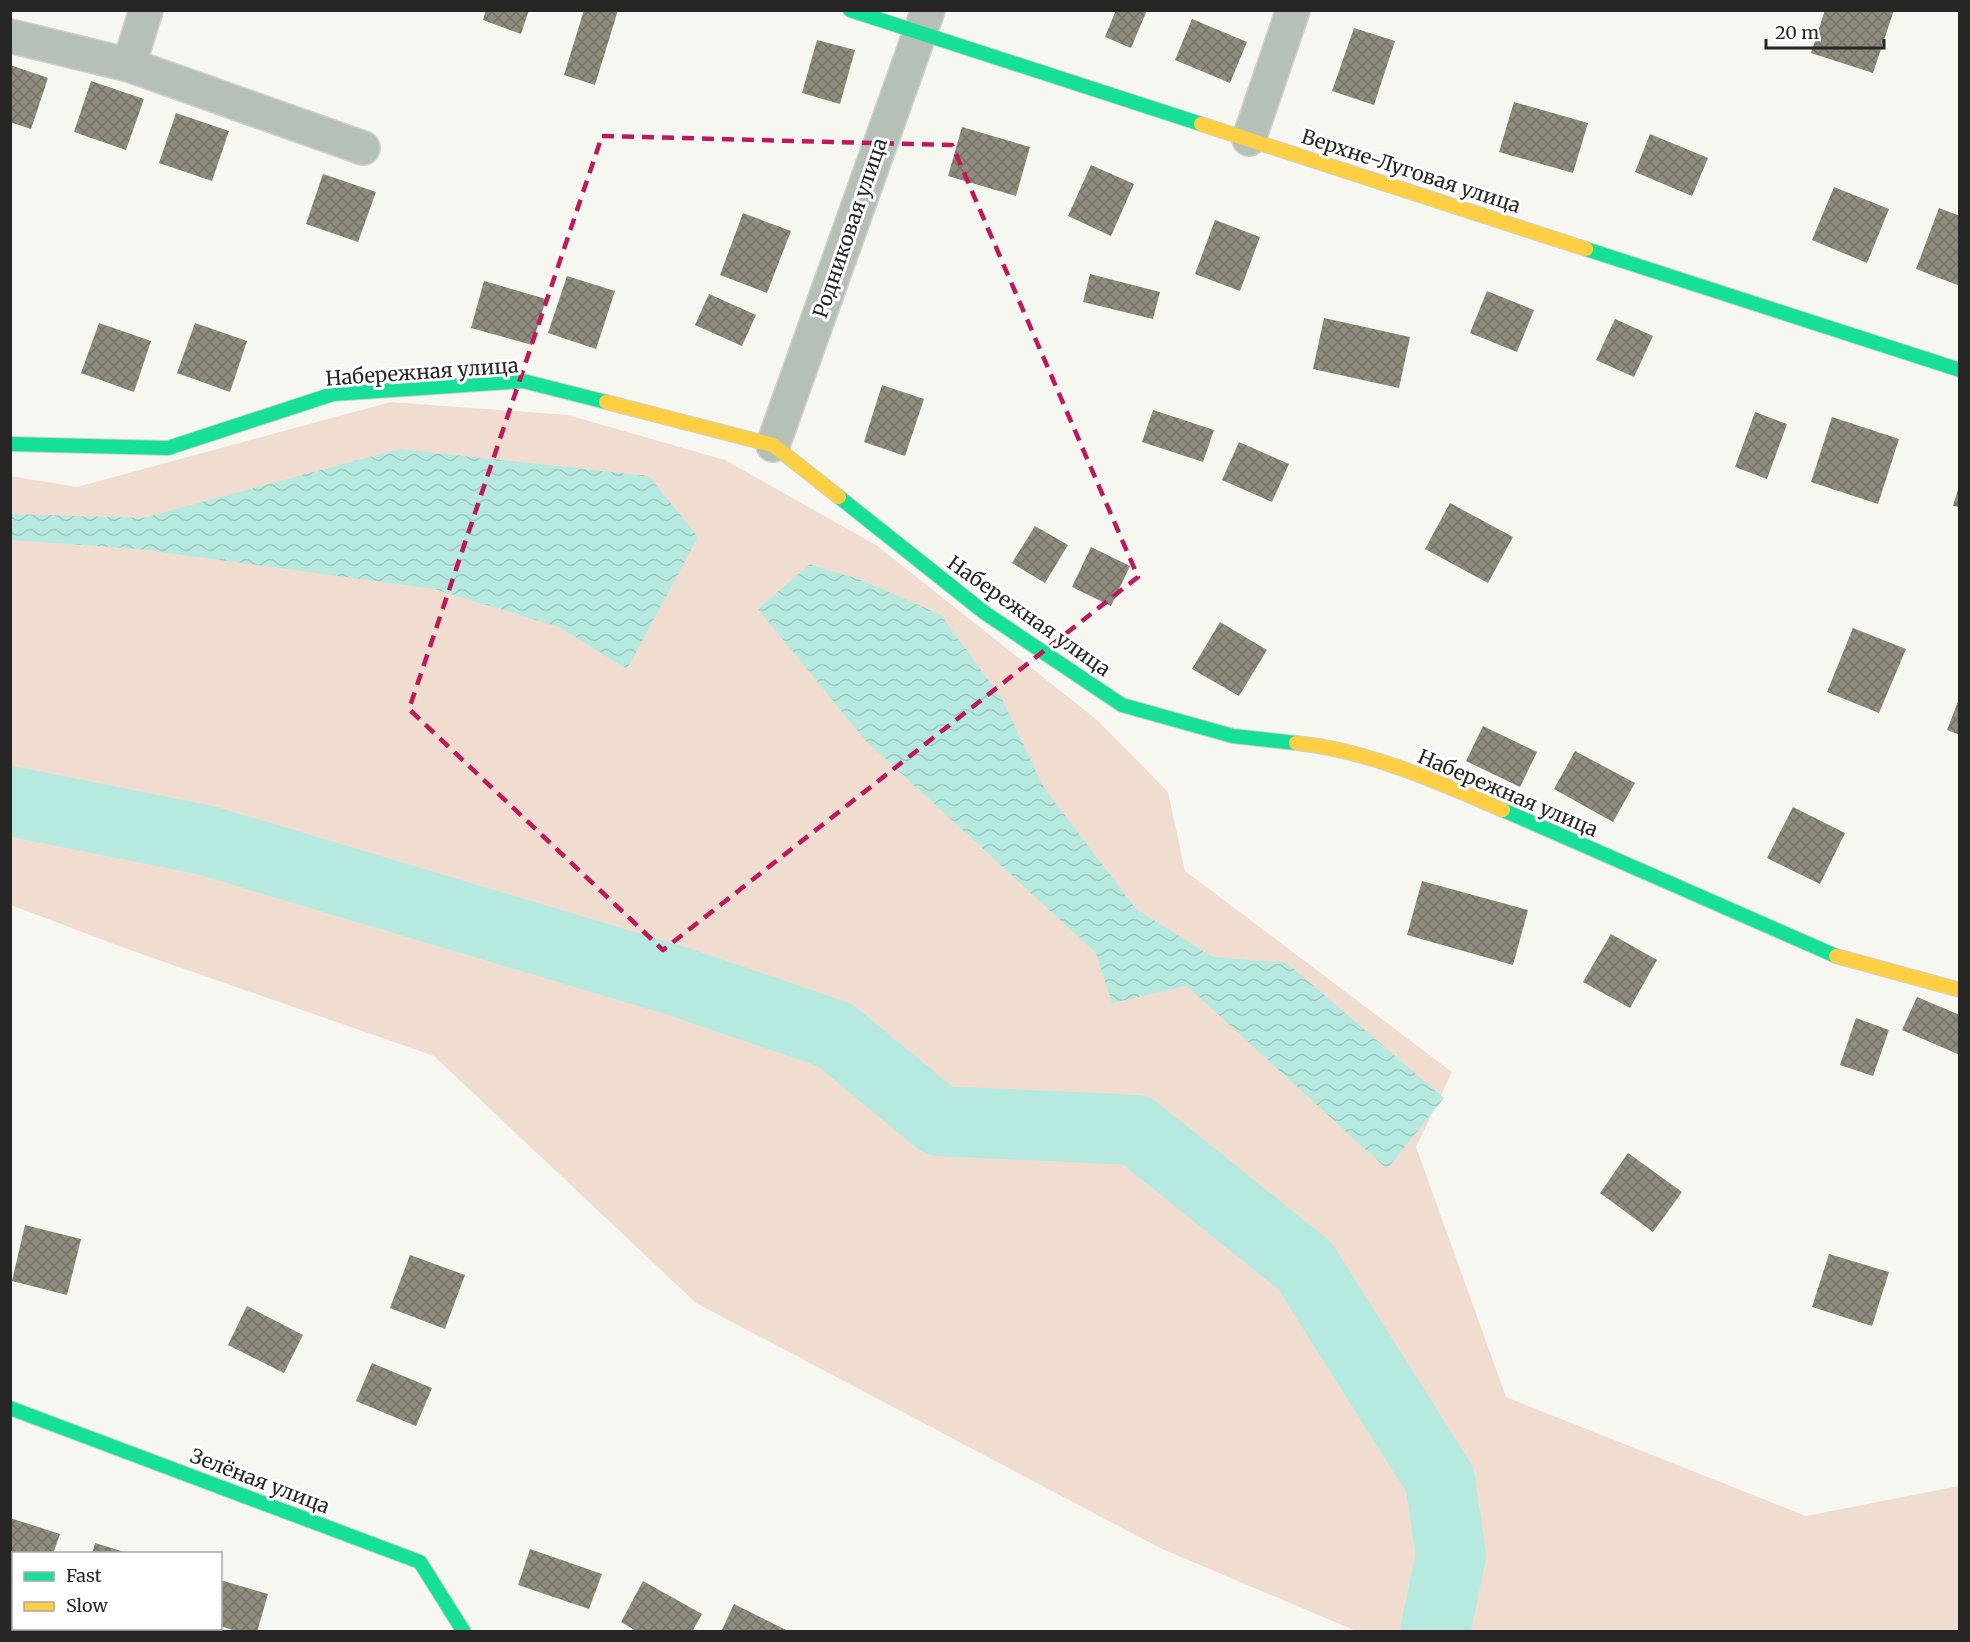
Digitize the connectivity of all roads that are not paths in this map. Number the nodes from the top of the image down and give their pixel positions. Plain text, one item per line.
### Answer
1 (146, 10) edge
2 (850, 10) edge
3 (1293, 10) edge
4 (923, 22) edge
5 (10, 36) edge
6 (129, 65) junction
7 (1249, 139) junction
8 (363, 148) dead end
9 (1959, 370) edge
10 (10, 444) edge
11 (773, 446) junction
12 (1959, 990) edge
13 (10, 1408) edge
14 (464, 1632) edge

1 - 6 street
2 - 4 street, Верхне-Луговая улица
3 - 7 street
4 - 7 street, Верхне-Луговая улица
4 - 11 street, Родниковая улица
5 - 6 street
6 - 8 street
7 - 9 street, Верхне-Луговая улица
10 - 11 street, Набережная улица
11 - 12 street, Набережная улица
13 - 14 street, Зелёная улица

